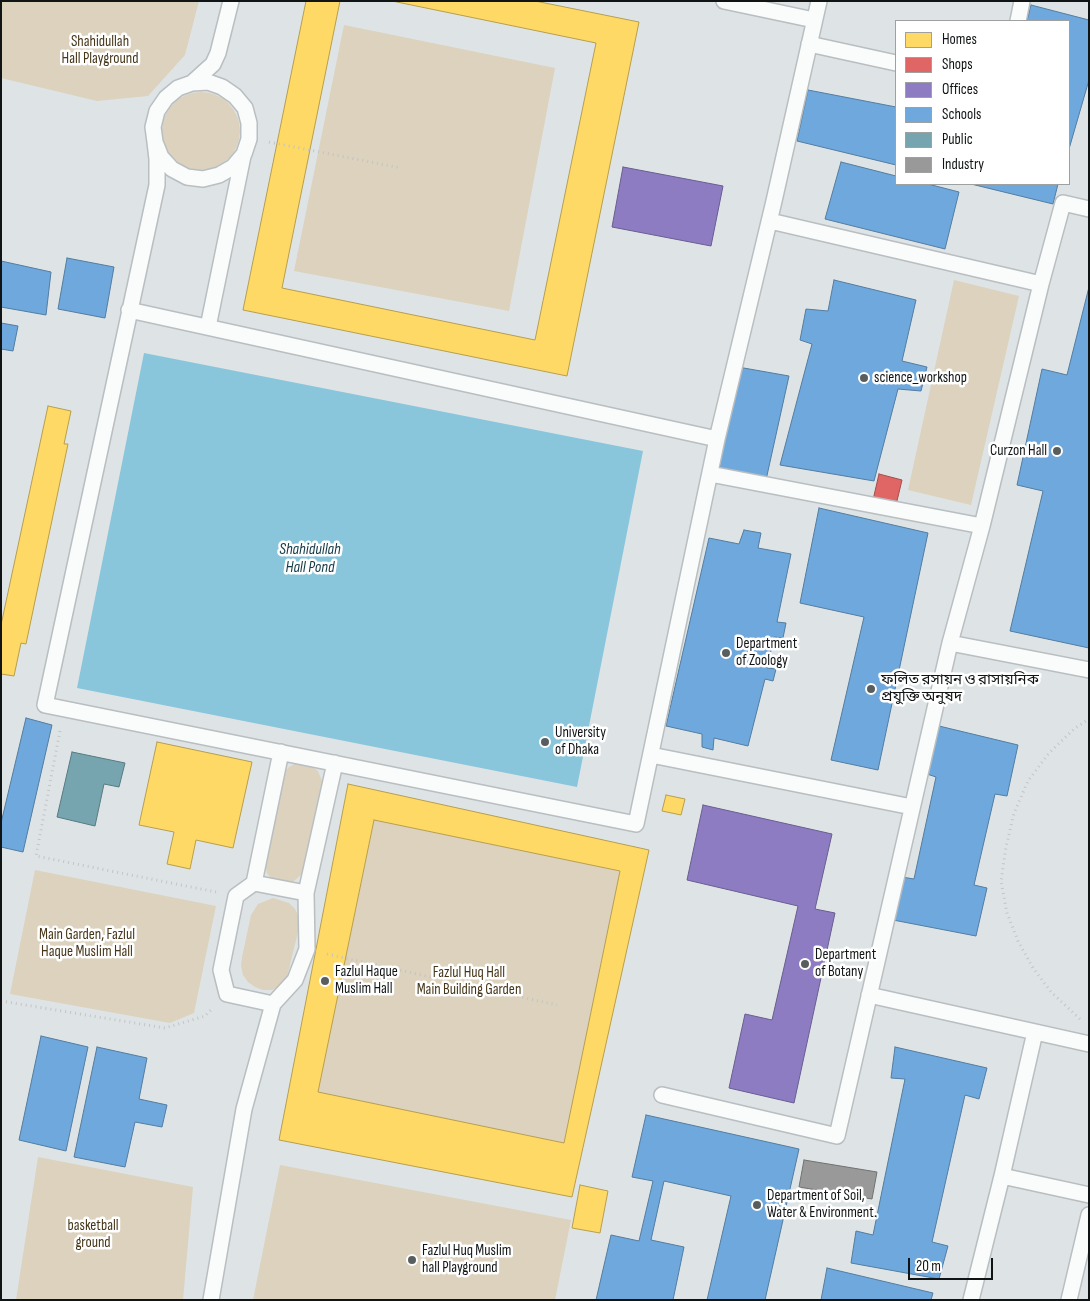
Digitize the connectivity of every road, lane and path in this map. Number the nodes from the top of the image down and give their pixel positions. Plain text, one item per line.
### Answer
1 (231, 1) edge
2 (724, 1) edge
3 (818, 1) edge
4 (1022, 1) edge
5 (814, 20) junction
6 (1018, 20) edge
7 (809, 44) junction
8 (895, 63) edge
9 (192, 83) junction
10 (249, 139) junction
11 (155, 142) junction
12 (244, 154) junction
13 (401, 168) dead end
14 (1089, 209) edge
15 (770, 221) junction
16 (1041, 284) junction
17 (129, 310) junction
18 (208, 327) junction
19 (717, 439) junction
20 (710, 474) junction
21 (982, 526) junction
22 (950, 643) junction
23 (1089, 670) edge
24 (64, 708) junction
25 (1089, 720) edge
26 (281, 752) junction
27 (652, 755) junction
28 (335, 763) junction
29 (912, 807) junction
30 (254, 883) junction
31 (306, 893) junction
32 (236, 896) junction
33 (307, 950) junction
34 (227, 994) junction
35 (869, 995) junction
36 (1, 1001) edge
37 (273, 1004) junction
38 (557, 1005) dead end
39 (1084, 1022) dead end
40 (1035, 1032) junction
41 (1089, 1044) edge
42 (662, 1095) dead end
43 (1002, 1176) junction
44 (1089, 1195) edge
45 (1089, 1215) edge
46 (211, 1300) edge
47 (971, 1300) edge
48 (1069, 1300) edge

1 - 9 lane
2 - 5 lane
3 - 5 lane
4 - 6 lane
5 - 7 lane
7 - 8 lane
7 - 15 lane
9 - 10 lane
9 - 11 lane
10 - 12 lane
10 - 13 path
11 - 12 lane
11 - 17 lane
12 - 18 lane
14 - 16 lane
15 - 16 lane
15 - 19 lane
16 - 21 lane
17 - 18 lane
17 - 24 lane
18 - 19 lane
19 - 20 lane
20 - 21 lane
20 - 27 lane
21 - 22 lane
22 - 23 lane
22 - 29 lane
24 - 26 lane
24 - 32 path
25 - 39 path
26 - 28 lane
26 - 30 lane
27 - 28 lane
27 - 29 lane
28 - 31 lane
29 - 35 lane
30 - 31 lane
30 - 32 lane
31 - 33 lane
32 - 34 lane
33 - 37 lane
33 - 38 path
34 - 36 path
34 - 37 lane
35 - 40 lane
35 - 42 lane
37 - 46 lane
40 - 41 lane
40 - 43 lane
43 - 44 lane
43 - 47 lane
45 - 48 lane

